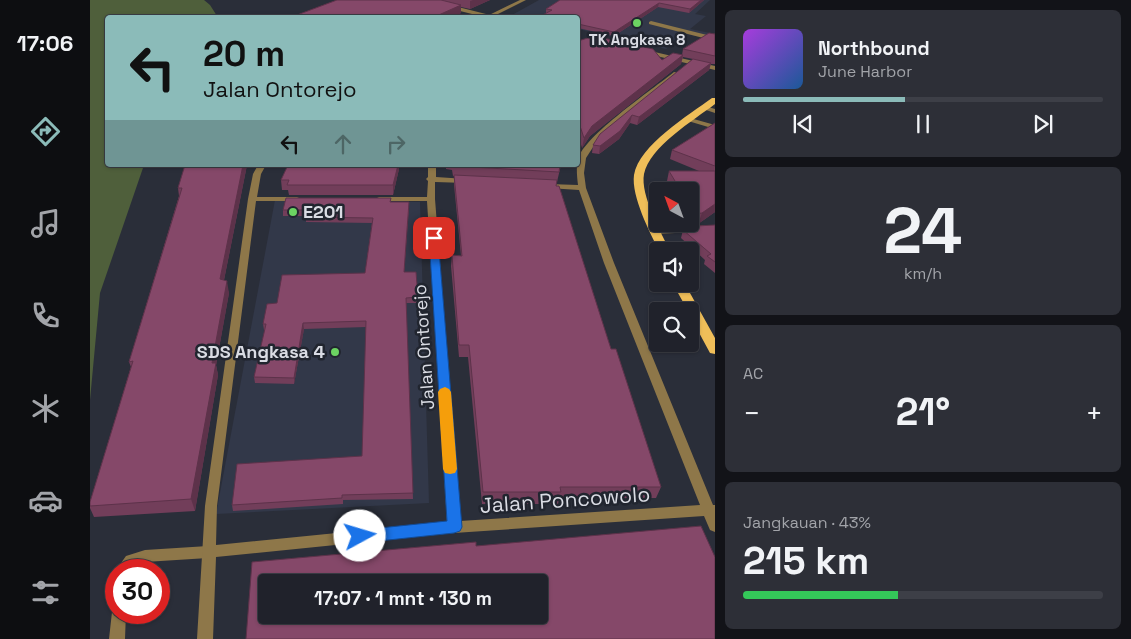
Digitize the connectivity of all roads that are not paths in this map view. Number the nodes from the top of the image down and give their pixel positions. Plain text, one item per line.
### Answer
1 (524, 0) edge
2 (447, 7) edge
3 (478, 15) edge
4 (490, 15) edge
5 (651, 23) dead end
6 (715, 39) edge
7 (642, 51) edge
8 (690, 62) junction
9 (715, 68) edge
10 (712, 106) edge
11 (690, 120) junction
12 (715, 127) edge
13 (261, 167) edge
14 (432, 167) edge
15 (430, 179) junction
16 (478, 182) edge
17 (534, 186) edge
18 (582, 188) junction
19 (252, 199) junction
20 (310, 199) edge
21 (368, 199) edge
22 (431, 199) junction
23 (649, 213) edge
24 (715, 228) edge
25 (699, 229) edge
26 (684, 292) edge
27 (711, 338) edge
28 (715, 350) edge
29 (711, 510) edge
30 (715, 526) edge
31 (454, 527) junction
32 (208, 552) junction
33 (134, 559) edge
34 (118, 624) edge
35 (117, 639) edge
36 (205, 639) edge

1 - 4 street
2 - 3 street
5 - 6 street
7 - 8 street
8 - 9 street
8 - 18 street
10 - 11 main road
11 - 12 street
11 - 23 main road
13 - 19 street
14 - 15 street, Jalan Ontorejo
15 - 16 street
15 - 22 street, Jalan Ontorejo
17 - 18 street
18 - 29 street
19 - 20 street
19 - 32 street
21 - 22 street
22 - 31 street, Jalan Ontorejo
24 - 25 street
26 - 27 main road
27 - 28 main road
29 - 30 street
29 - 31 street, Jalan Poncowolo
31 - 32 street, Jalan Poncowolo
32 - 33 street, Jalan Poncowolo
32 - 36 street
34 - 35 street

